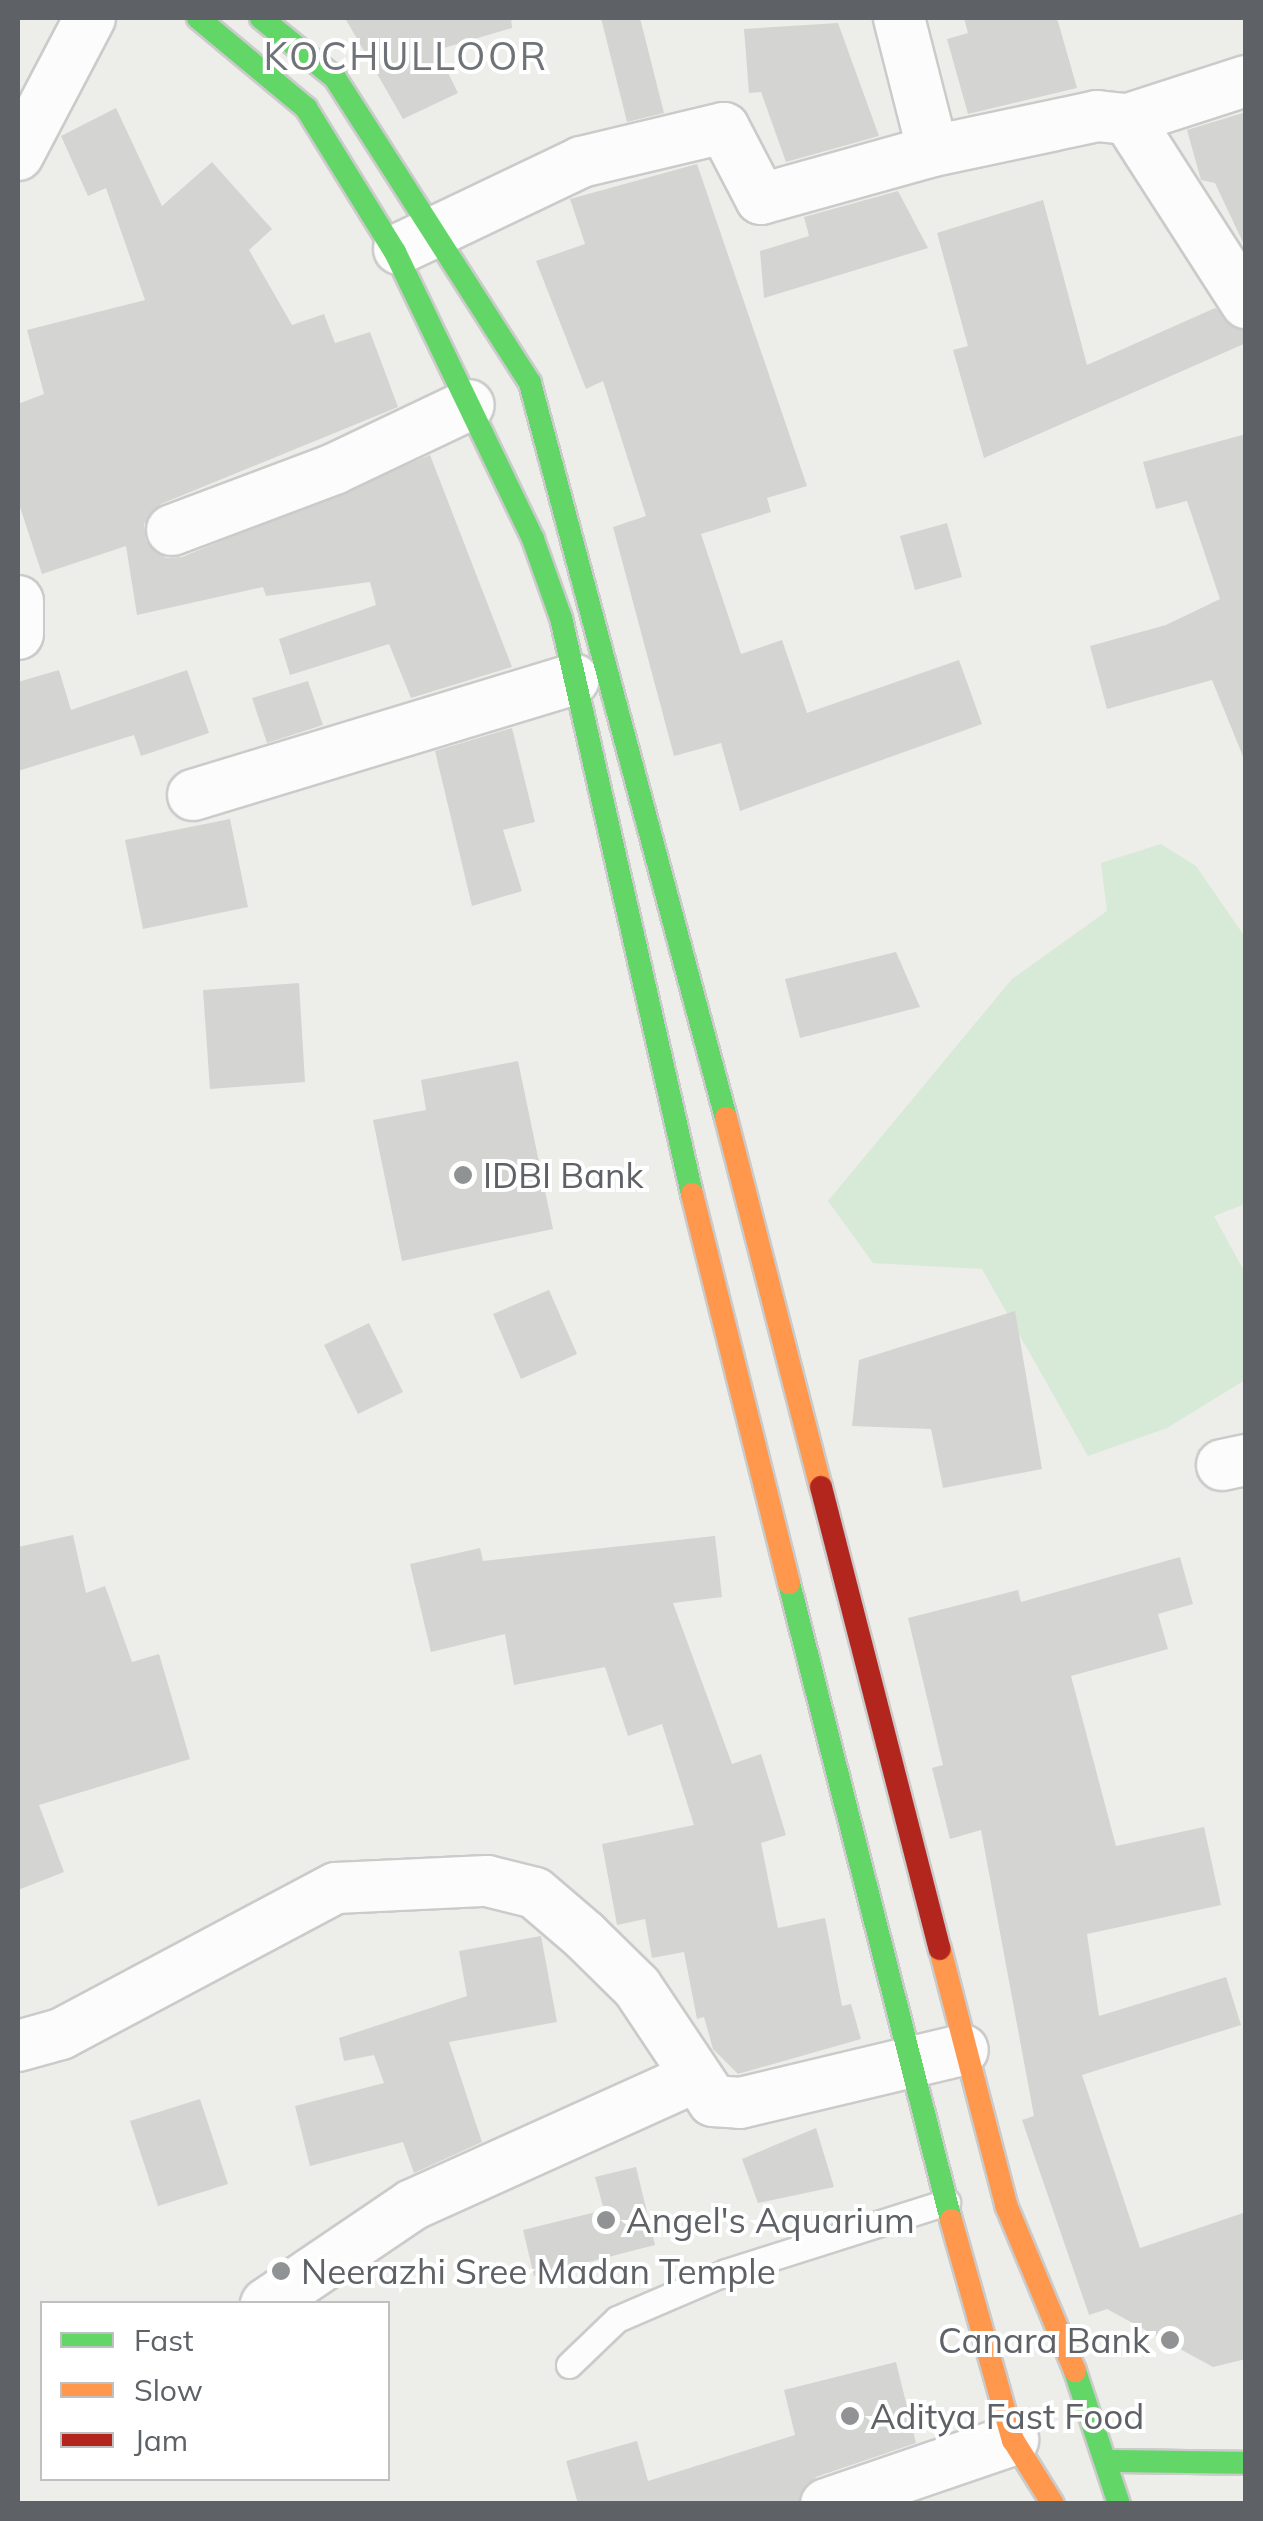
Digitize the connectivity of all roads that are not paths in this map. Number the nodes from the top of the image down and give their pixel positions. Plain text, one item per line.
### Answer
1 (90, 18) edge
2 (198, 18) edge
3 (261, 18) edge
4 (295, 18) edge
5 (899, 18) edge
6 (335, 78) junction
7 (1246, 81) edge
8 (306, 108) junction
9 (1128, 120) junction
10 (933, 151) junction
11 (18, 155) edge
12 (416, 240) junction
13 (1246, 303) edge
14 (469, 405) junction
15 (172, 530) dead end
16 (18, 601) edge
17 (18, 634) edge
18 (574, 679) junction
19 (193, 795) dead end
20 (18, 2046) edge
21 (964, 2050) junction
22 (908, 2066) junction
23 (693, 2078) junction
24 (947, 2202) junction
25 (270, 2301) edge
26 (568, 2364) dead end
27 (1013, 2440) junction
28 (1110, 2461) junction
29 (1246, 2463) edge
30 (826, 2504) edge
31 (1053, 2504) edge
32 (1088, 2504) edge
33 (1119, 2504) edge

1 - 11 street
2 - 8 main road
3 - 6 main road
4 - 6 main road
5 - 10 street
6 - 8 main road
6 - 12 main road
7 - 9 street
8 - 12 main road
9 - 10 street
9 - 13 street
10 - 12 street
12 - 14 main road
12 - 21 main road
14 - 15 street
14 - 18 main road
16 - 17 street
18 - 19 street
18 - 22 main road
20 - 23 street
21 - 22 street
21 - 28 main road
22 - 23 street
22 - 24 main road
23 - 25 street
24 - 26 lane
24 - 27 main road
27 - 30 street
27 - 31 main road
28 - 29 main road
28 - 32 main road
28 - 33 main road

